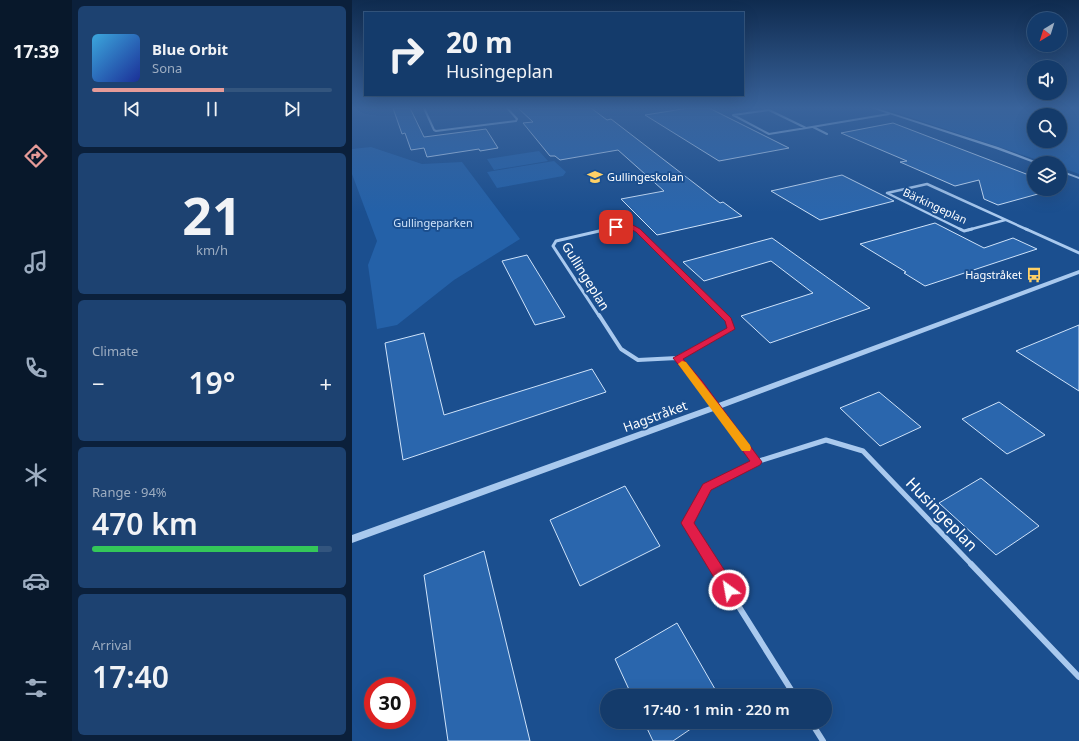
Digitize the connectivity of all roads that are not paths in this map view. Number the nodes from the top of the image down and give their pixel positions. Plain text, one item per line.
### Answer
1 (980, 143) edge
2 (1027, 159) edge
3 (1067, 174) edge
4 (1079, 178) edge
5 (1005, 220) junction
6 (1079, 253) edge
7 (1079, 272) edge
8 (677, 358) junction
9 (716, 407) junction
10 (756, 462) junction
11 (352, 539) edge
12 (1079, 677) edge
13 (791, 689) edge
14 (815, 729) edge
15 (823, 741) edge

1 - 2 street
3 - 4 street
5 - 5 street, Bärkingeplan
5 - 6 street, Bärkingeplan
7 - 9 street, Hagstråket
8 - 8 street, Gullingeplan
8 - 9 street
9 - 10 street
9 - 11 street, Hagstråket
10 - 12 street, Husingeplan
10 - 13 street, Husingeplan
14 - 15 street

